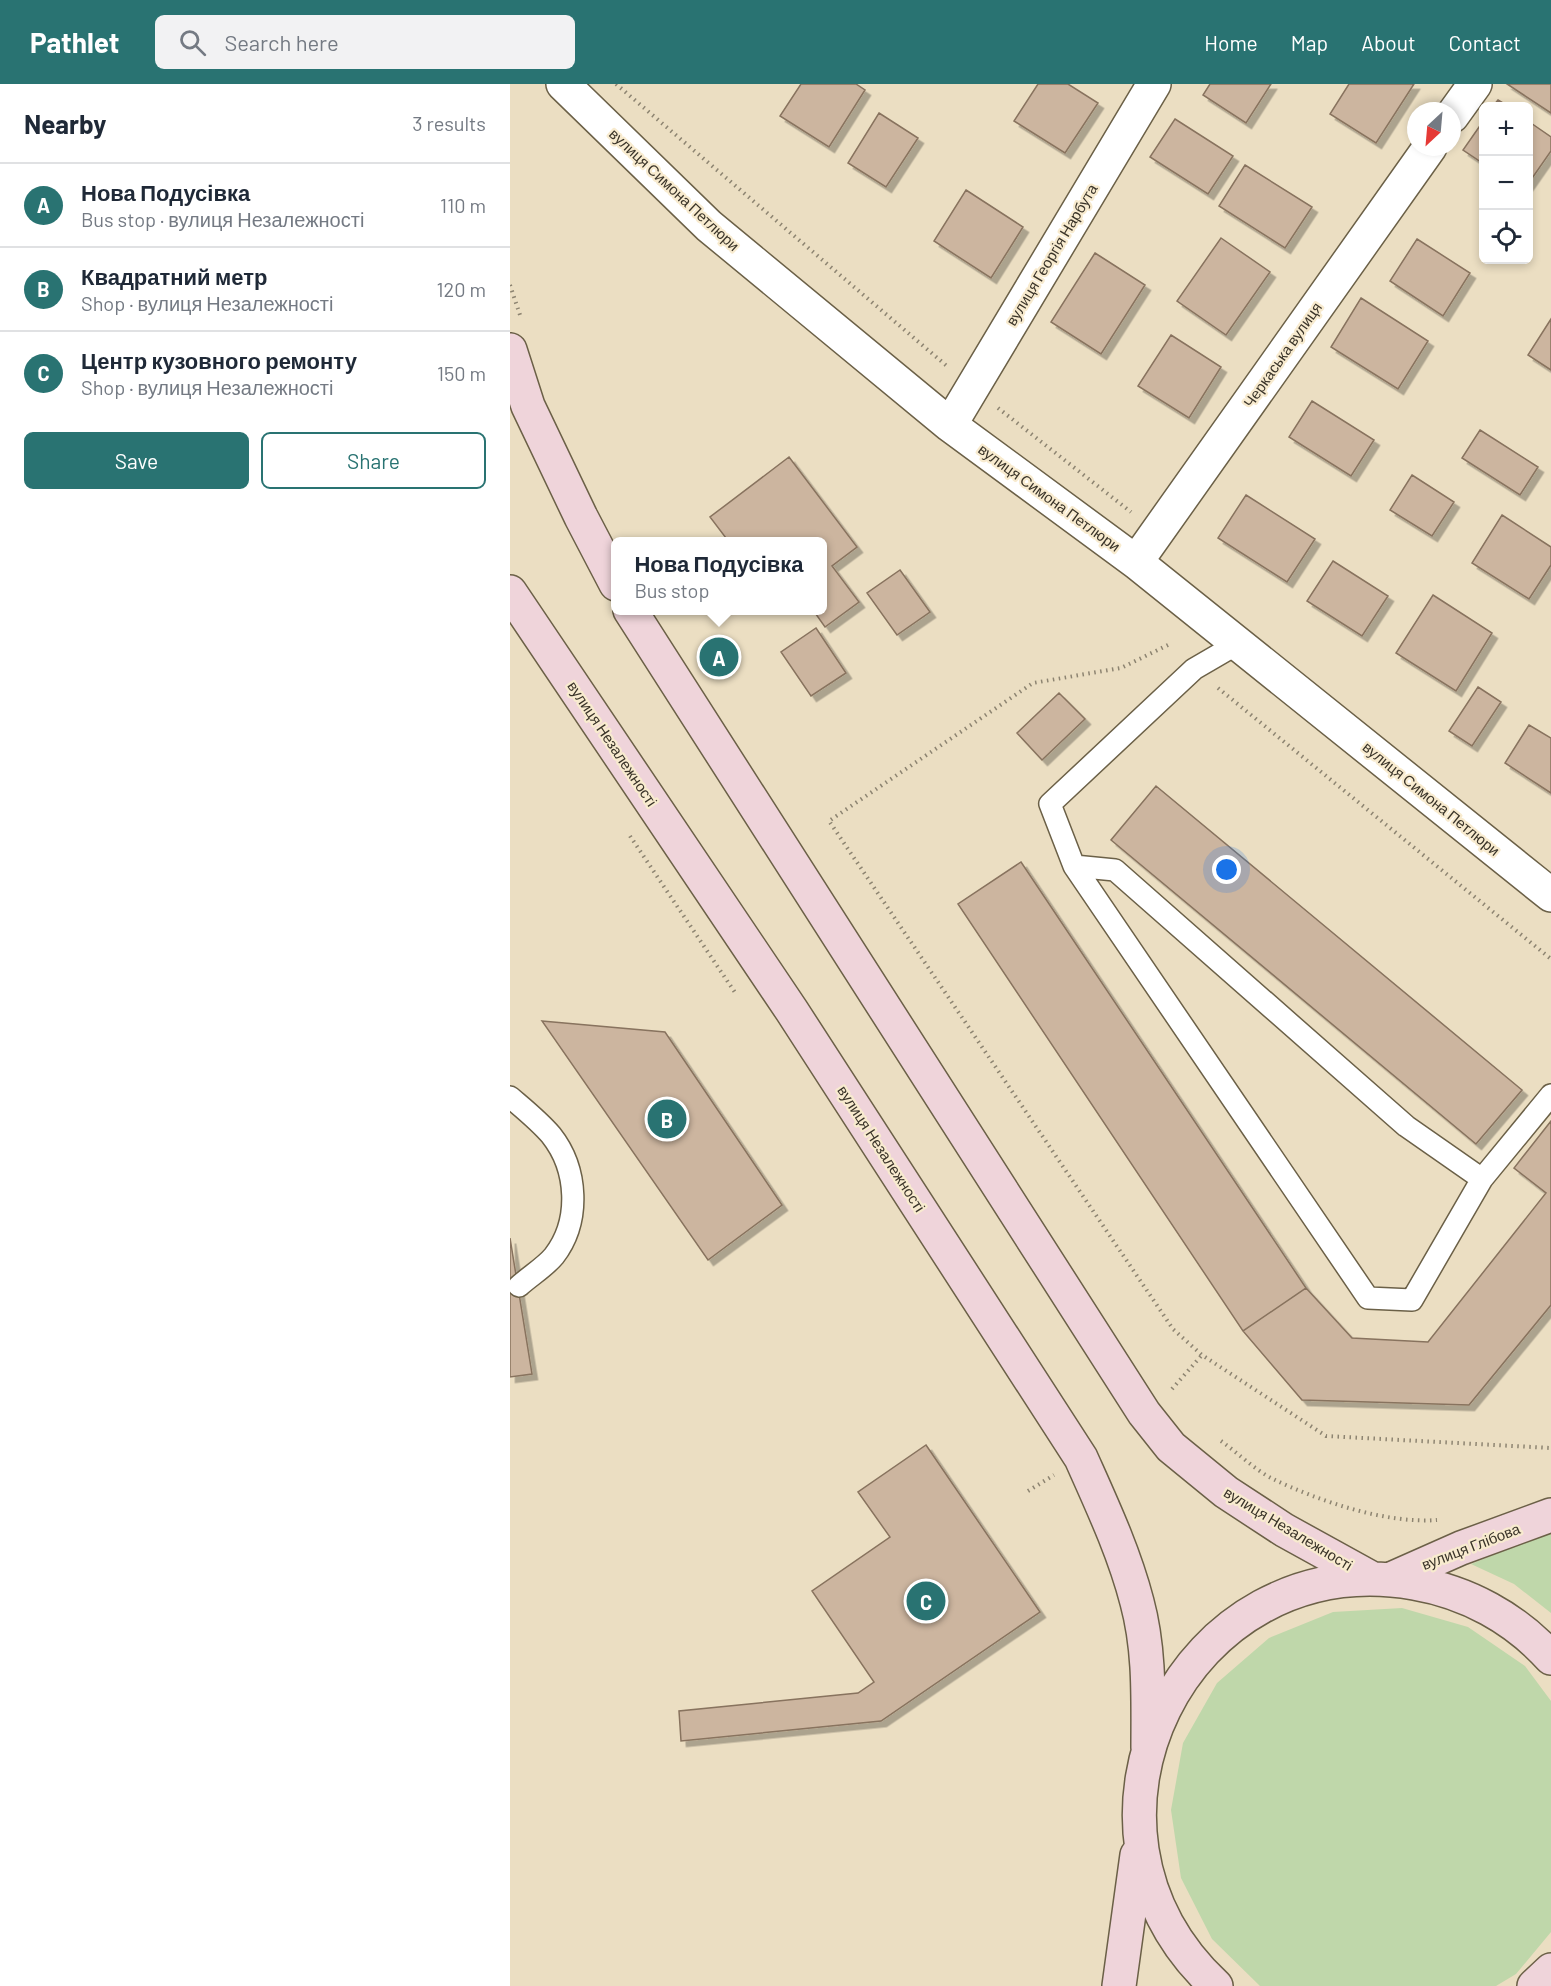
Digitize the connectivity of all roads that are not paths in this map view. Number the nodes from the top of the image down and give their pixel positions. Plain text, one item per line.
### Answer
1 (563, 84) edge
2 (1154, 84) edge
3 (1475, 84) edge
4 (1461, 103) edge
5 (1424, 156) edge
6 (510, 350) edge
7 (950, 425) junction
8 (1136, 562) junction
9 (611, 576) edge
10 (510, 592) edge
11 (633, 615) edge
12 (1237, 644) junction
13 (1074, 866) junction
14 (1548, 885) edge
15 (1551, 1095) edge
16 (510, 1097) edge
17 (1482, 1179) junction
18 (519, 1286) dead end
19 (1551, 1515) edge
20 (1381, 1578) junction
21 (1551, 1658) edge
22 (1148, 1748) junction
23 (1140, 1835) junction
24 (1551, 1970) edge
25 (1119, 1986) edge
26 (1216, 1986) edge
27 (1534, 1986) edge

1 - 7 street, вулиця Симона Петлюри
2 - 7 street, вулиця Георгія Нарбута
3 - 4 street
5 - 8 street, Черкаська вулиця
6 - 9 main road
7 - 8 street, вулиця Симона Петлюри
8 - 12 street, вулиця Симона Петлюри
10 - 22 main road, вулиця Незалежності
11 - 20 main road, вулиця Незалежності
12 - 13 lane
12 - 14 street, вулиця Симона Петлюри
13 - 17 lane
13 - 17 lane
15 - 17 lane
16 - 18 lane
19 - 20 main road, вулиця Глібова
20 - 21 main road, вулиця Незалежності
20 - 22 main road, вулиця Незалежності
22 - 23 main road, вулиця Незалежності
23 - 25 main road
23 - 26 main road, вулиця Незалежності
24 - 27 main road

